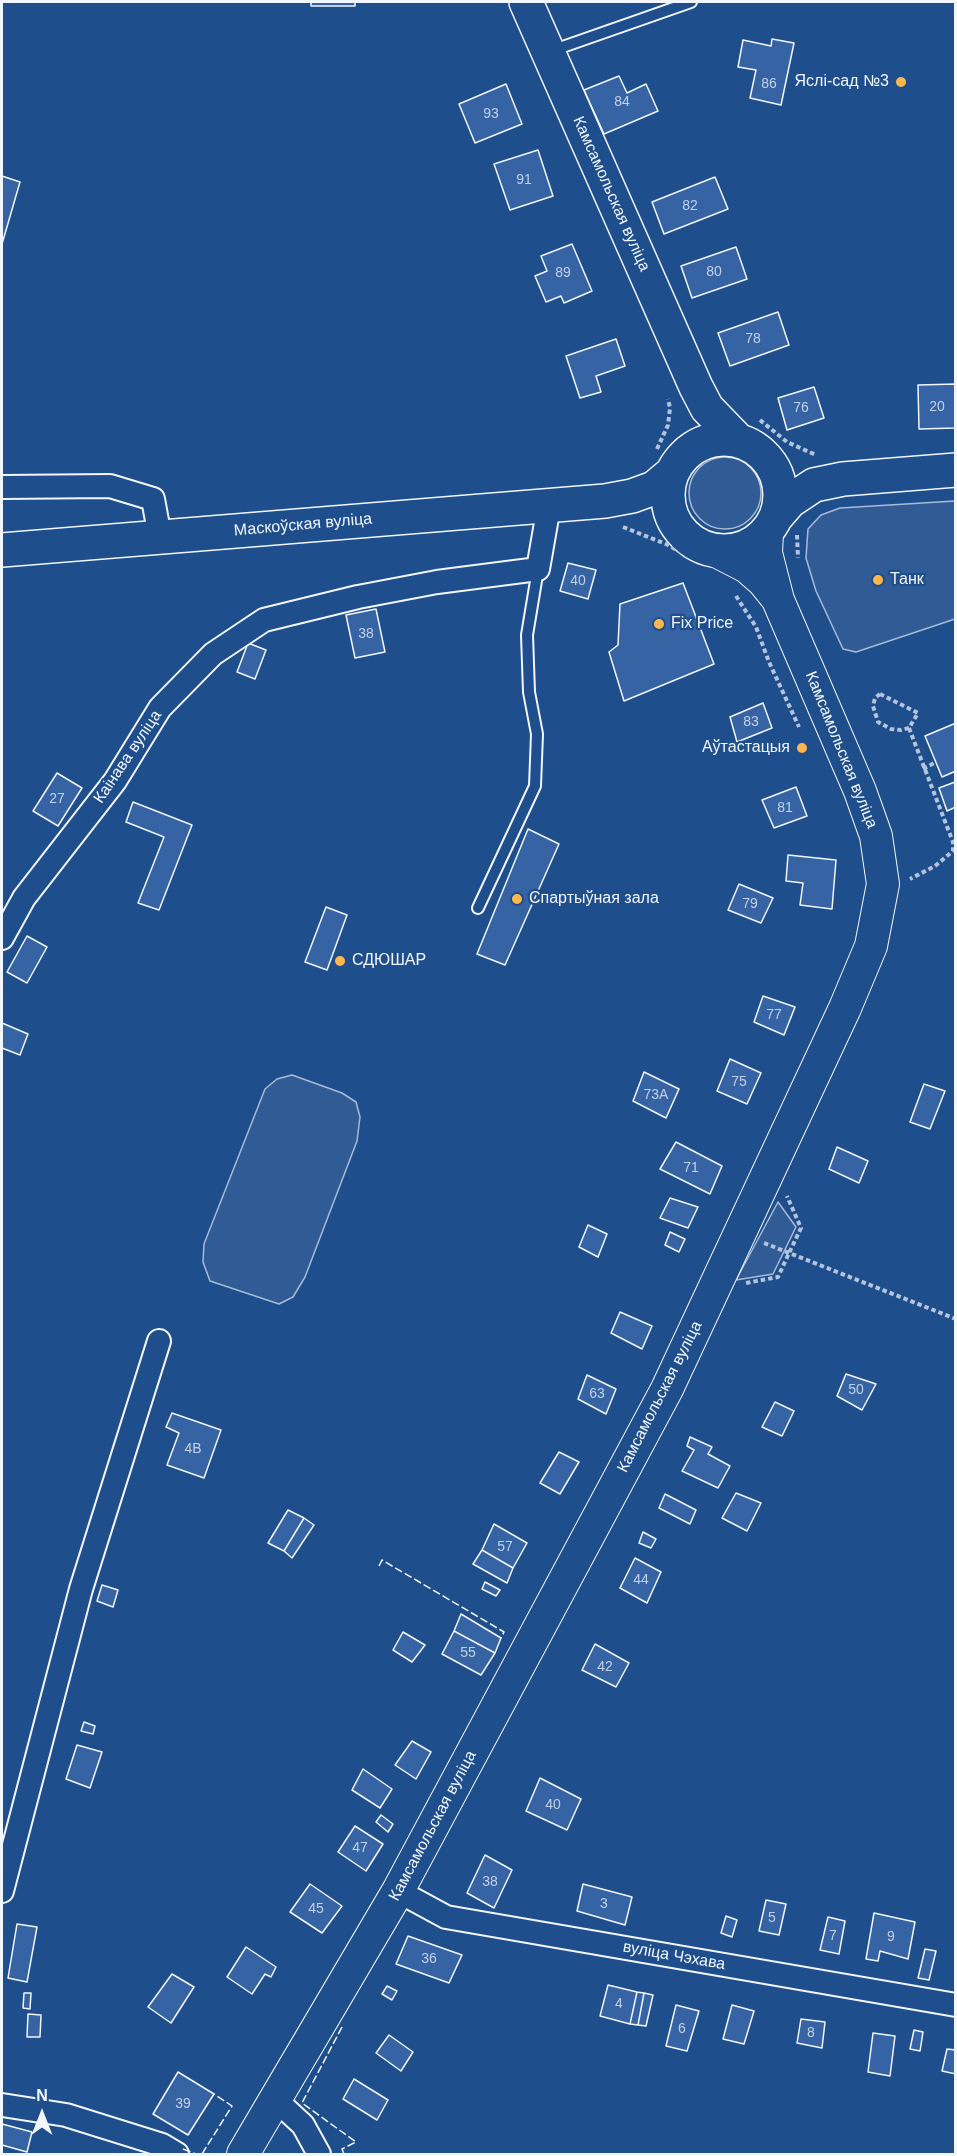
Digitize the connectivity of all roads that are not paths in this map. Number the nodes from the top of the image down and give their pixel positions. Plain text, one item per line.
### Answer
1 (526, 2) edge
2 (691, 2) edge
3 (548, 52) junction
4 (677, 391) junction
5 (750, 435) junction
6 (670, 461) junction
7 (956, 470) edge
8 (843, 479) junction
9 (2, 487) edge
10 (549, 506) junction
11 (610, 513) junction
12 (782, 524) junction
13 (160, 537) junction
14 (697, 547) junction
15 (2, 550) edge
16 (538, 568) junction
17 (778, 600) junction
18 (478, 908) dead end
19 (2, 938) edge
20 (159, 1341) dead end
21 (2, 1891) edge
22 (398, 1891) junction
23 (956, 2005) edge
24 (276, 2100) junction
25 (2, 2105) edge
26 (177, 2154) edge
27 (243, 2154) edge
28 (319, 2154) edge

1 - 3 main road, Камсамольская вуліца
2 - 3 lane
3 - 4 main road, Камсамольская вуліца
4 - 5 main road, Камсамольская вуліца
4 - 6 main road, Камсамольская вуліца
5 - 6 main road
5 - 8 main road
5 - 12 main road
6 - 11 main road, Маскоўская вуліца
6 - 14 main road
7 - 8 main road
8 - 12 main road
9 - 13 street
10 - 11 main road, Маскоўская вуліца
10 - 13 main road, Маскоўская вуліца
10 - 16 street
11 - 14 main road, Маскоўская вуліца
12 - 14 main road
12 - 17 main road, Камсамольская вуліца
13 - 15 main road, Маскоўская вуліца
14 - 17 main road, Камсамольская вуліца
16 - 18 lane
16 - 19 street, Каінава вуліца
17 - 22 main road, Камсамольская вуліца
20 - 21 street
22 - 23 street, вуліца Чэхава
22 - 24 main road, Камсамольская вуліца
24 - 27 main road, Камсамольская вуліца
24 - 28 street
25 - 26 street

